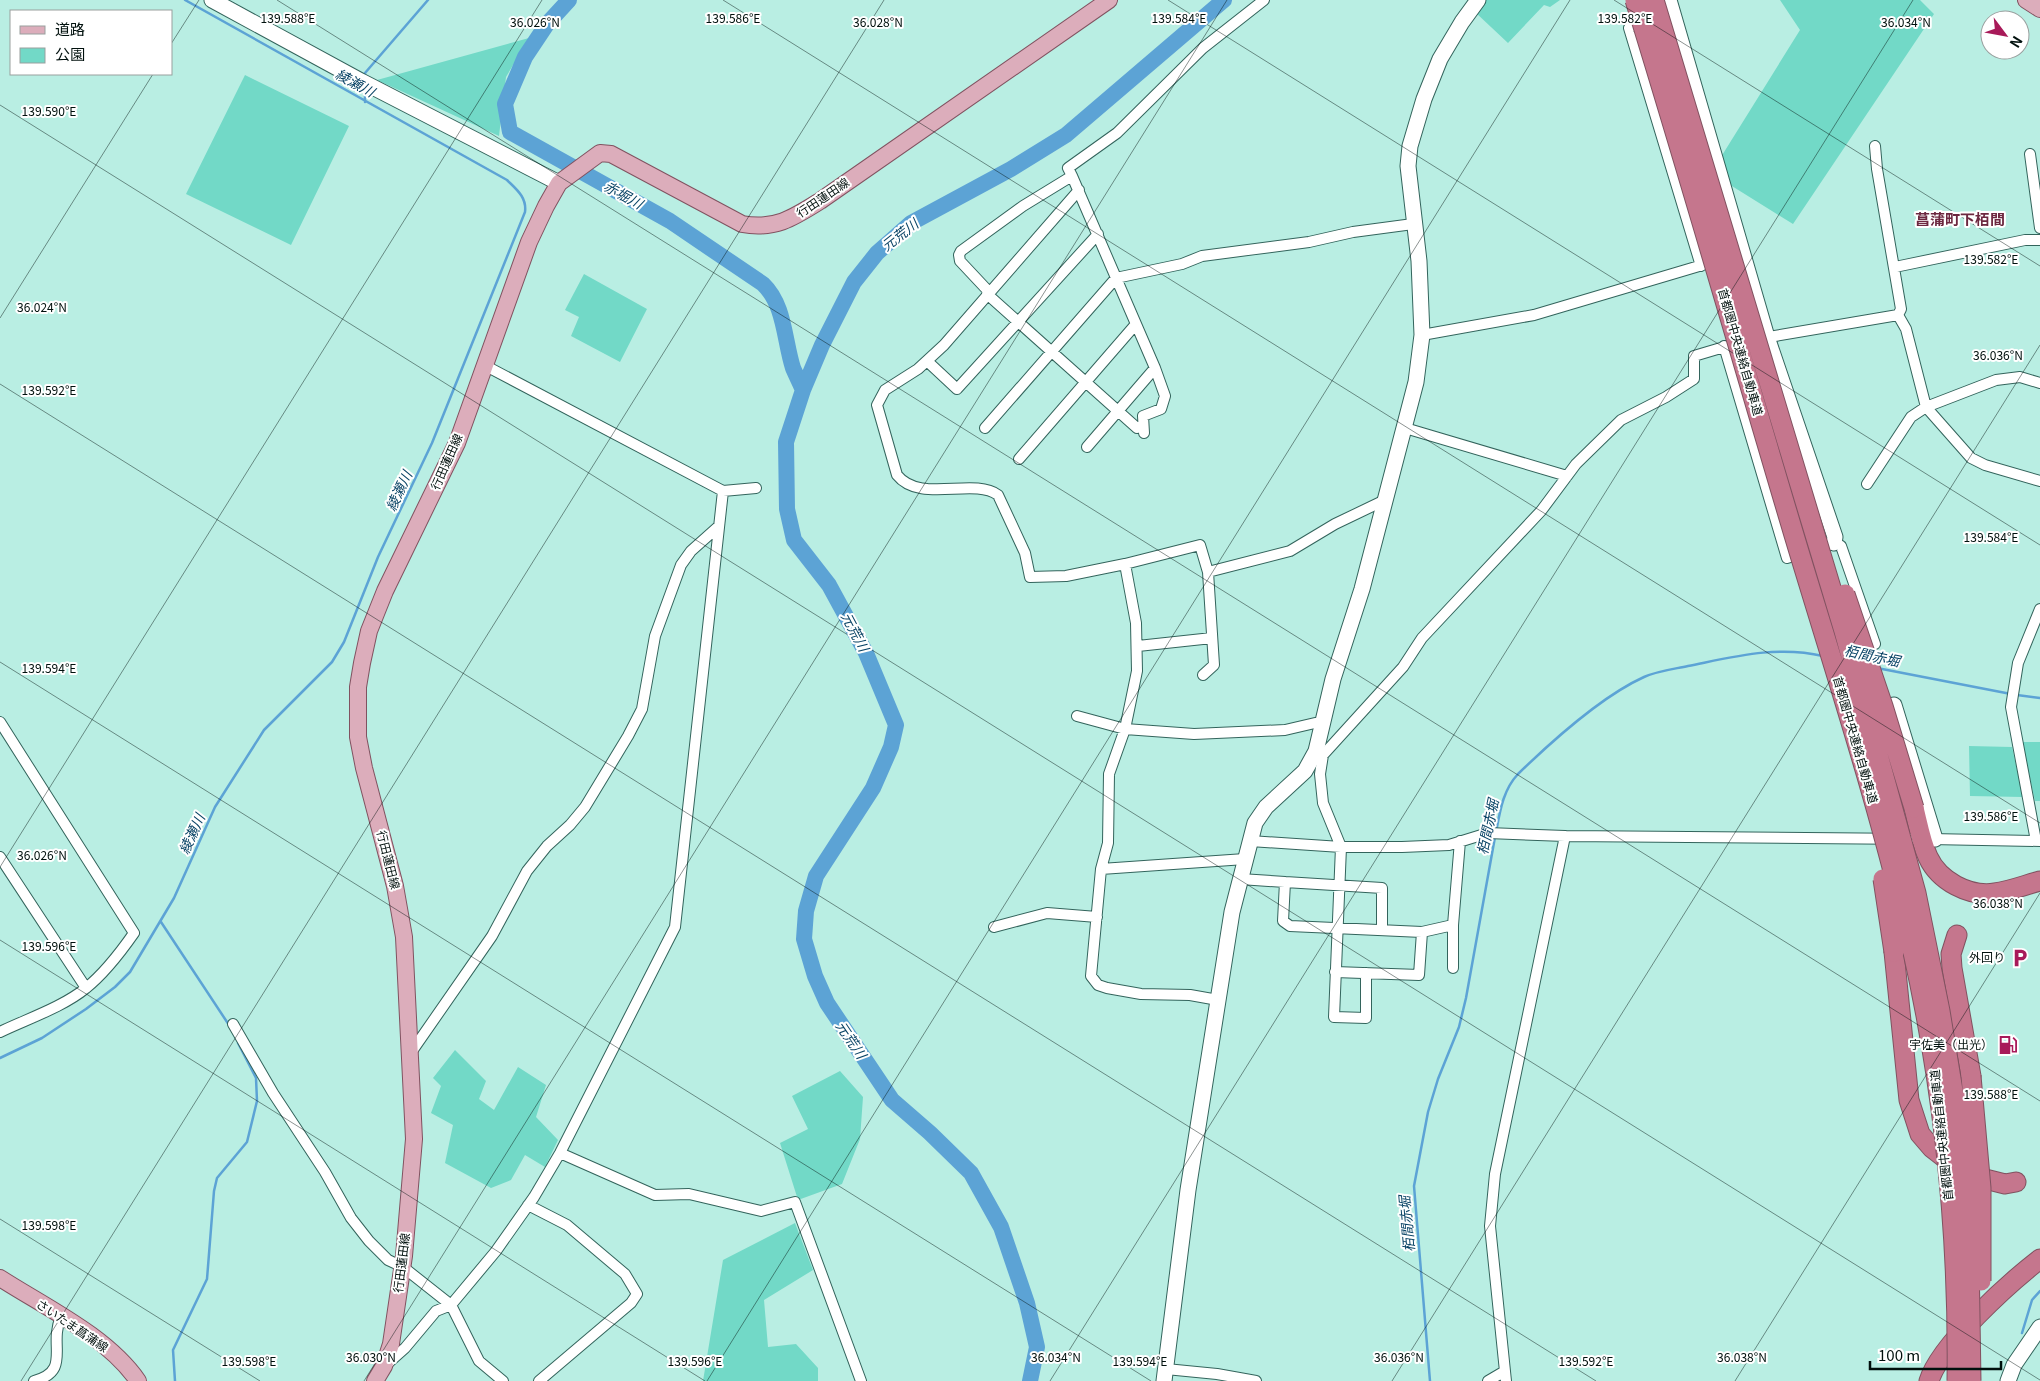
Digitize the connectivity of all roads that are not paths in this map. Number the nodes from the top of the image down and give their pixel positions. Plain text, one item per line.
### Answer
1 (212, 0) edge
2 (1109, 0) edge
3 (1264, 0) edge
4 (1478, 0) edge
5 (1636, 0) edge
6 (1654, 0) edge
7 (2026, 0) edge
8 (1671, 6) edge
9 (2040, 9) edge
10 (1875, 146) dead end
11 (2030, 154) dead end
12 (1072, 176) junction
13 (562, 182) junction
14 (1079, 190) junction
15 (1413, 224) junction
16 (2040, 228) edge
17 (1098, 234) junction
18 (2040, 240) edge
19 (1743, 252) junction
20 (1701, 266) junction
21 (1895, 267) junction
22 (1116, 278) junction
23 (988, 293) junction
24 (1898, 315) junction
25 (1018, 321) junction
26 (1136, 324) junction
27 (1422, 336) junction
28 (1767, 337) junction
29 (1724, 346) junction
30 (1052, 352) junction
31 (927, 361) junction
32 (484, 365) junction
33 (1155, 368) junction
34 (1086, 382) junction
35 (2040, 383) edge
36 (1926, 407) junction
37 (1118, 410) junction
38 (985, 428) dead end
39 (1405, 428) junction
40 (1087, 446) dead end
41 (1019, 459) dead end
42 (1794, 468) junction
43 (1567, 476) junction
44 (2040, 481) edge
45 (1867, 484) dead end
46 (756, 488) dead end
47 (723, 491) junction
48 (1383, 501) junction
49 (719, 526) junction
50 (1834, 543) junction
51 (1125, 564) junction
52 (1208, 572) junction
53 (2040, 609) edge
54 (1212, 638) junction
55 (1875, 644) dead end
56 (1138, 646) junction
57 (1203, 675) dead end
58 (1838, 678) junction
59 (1894, 705) dead end
60 (1077, 716) dead end
61 (0, 722) edge
62 (1323, 723) junction
63 (1125, 729) junction
64 (1320, 753) junction
65 (1565, 836) junction
66 (1917, 839) dead end
67 (1933, 840) joint
68 (1250, 841) junction
69 (2038, 841) edge
70 (1460, 842) junction
71 (1341, 847) junction
72 (0, 857) edge
73 (1245, 859) junction
74 (1101, 869) junction
75 (1240, 880) junction
76 (2040, 881) edge
77 (1285, 882) junction
78 (1338, 885) junction
79 (1097, 917) junction
80 (1453, 926) junction
81 (994, 927) dead end
82 (1338, 928) junction
83 (1382, 929) junction
84 (1422, 932) junction
85 (1957, 934) dead end
86 (1453, 968) dead end
87 (1334, 972) junction
88 (1366, 973) junction
89 (86, 988) junction
90 (1218, 1000) junction
91 (233, 1024) dead end
92 (0, 1032) edge
93 (410, 1055) junction
94 (560, 1153) junction
95 (2016, 1182) dead end
96 (528, 1205) junction
97 (2040, 1259) edge
98 (403, 1267) junction
99 (0, 1278) edge
100 (452, 1305) junction
101 (61, 1317) junction
102 (2040, 1327) edge
103 (384, 1366) junction
104 (1165, 1375) edge
105 (1506, 1376) edge
106 (34, 1381) edge
107 (138, 1381) edge
108 (374, 1381) edge
109 (503, 1381) edge
110 (539, 1381) edge
111 (862, 1381) edge
112 (1256, 1381) edge
113 (1488, 1381) edge
114 (1929, 1381) edge
115 (1957, 1381) edge
116 (1971, 1381) edge
117 (1976, 1381) edge
118 (2008, 1381) edge

1 - 13 street
2 - 13 main road, 行田蓮田線
3 - 12 street
4 - 15 street
5 - 58 highway, 首都圏中央連絡自動車道, bridge
6 - 42 highway, 首都圏中央連絡自動車道, bridge
7 - 9 main road
8 - 19 street
8 - 20 street
10 - 21 street
11 - 16 street
12 - 14 street
12 - 23 street
13 - 32 main road, 行田蓮田線
14 - 17 street
14 - 23 street
15 - 22 street
15 - 27 street
17 - 22 street
17 - 25 street
18 - 21 street
19 - 20 street
19 - 28 street
20 - 27 street
21 - 24 street
22 - 26 street
22 - 30 street
23 - 25 street
23 - 31 street
24 - 28 street
24 - 36 street
25 - 30 street
25 - 31 street
26 - 33 street
26 - 34 street
27 - 39 street
28 - 29 street
28 - 50 street
29 - 43 street
29 - 50 street
30 - 34 street
30 - 38 street
31 - 51 street
32 - 47 street
32 - 93 main road, 行田蓮田線
33 - 37 street
33 - 37 street
34 - 37 street
34 - 41 street
35 - 36 street
36 - 44 street
36 - 45 street
37 - 40 street
39 - 43 street
39 - 48 street
42 - 76 highway, bridge
42 - 116 highway, 首都圏中央連絡自動車道, bridge
43 - 64 street
46 - 47 street
47 - 49 street
48 - 52 street
48 - 62 street
49 - 93 street
49 - 94 street
50 - 55 street
51 - 52 street
51 - 56 street
52 - 54 street
53 - 69 street
54 - 56 street
54 - 57 street
56 - 63 street
58 - 95 highway, bridge
58 - 115 highway, 首都圏中央連絡自動車道, bridge
59 - 67 street
60 - 63 street
61 - 89 street
62 - 63 street
62 - 64 street
63 - 74 street
64 - 68 street
64 - 71 street
65 - 66 street
65 - 70 street
65 - 105 street
67 - 69 street
68 - 71 street
68 - 73 street
70 - 71 street
70 - 80 street
71 - 78 street
72 - 89 street
73 - 74 street
73 - 75 street
74 - 79 street
75 - 77 street
75 - 90 street
77 - 78 street
77 - 82 street
78 - 82 street
78 - 83 street
79 - 81 street
79 - 90 street
80 - 84 street
80 - 86 street
82 - 83 street
82 - 87 street
83 - 84 street
84 - 88 street
85 - 117 highway, bridge
87 - 88 street
87 - 88 street
89 - 92 street
90 - 104 street
91 - 98 street
93 - 98 main road, 行田蓮田線
94 - 96 street
94 - 111 street
96 - 100 street
96 - 110 street
97 - 114 highway
98 - 100 street
98 - 103 main road, 行田蓮田線
99 - 101 main road, さいたま菖蒲線
100 - 103 street
100 - 109 street
101 - 106 street
101 - 107 main road, さいたま菖蒲線
102 - 118 street
103 - 108 main road, 行田蓮田線
104 - 112 street
105 - 113 street

